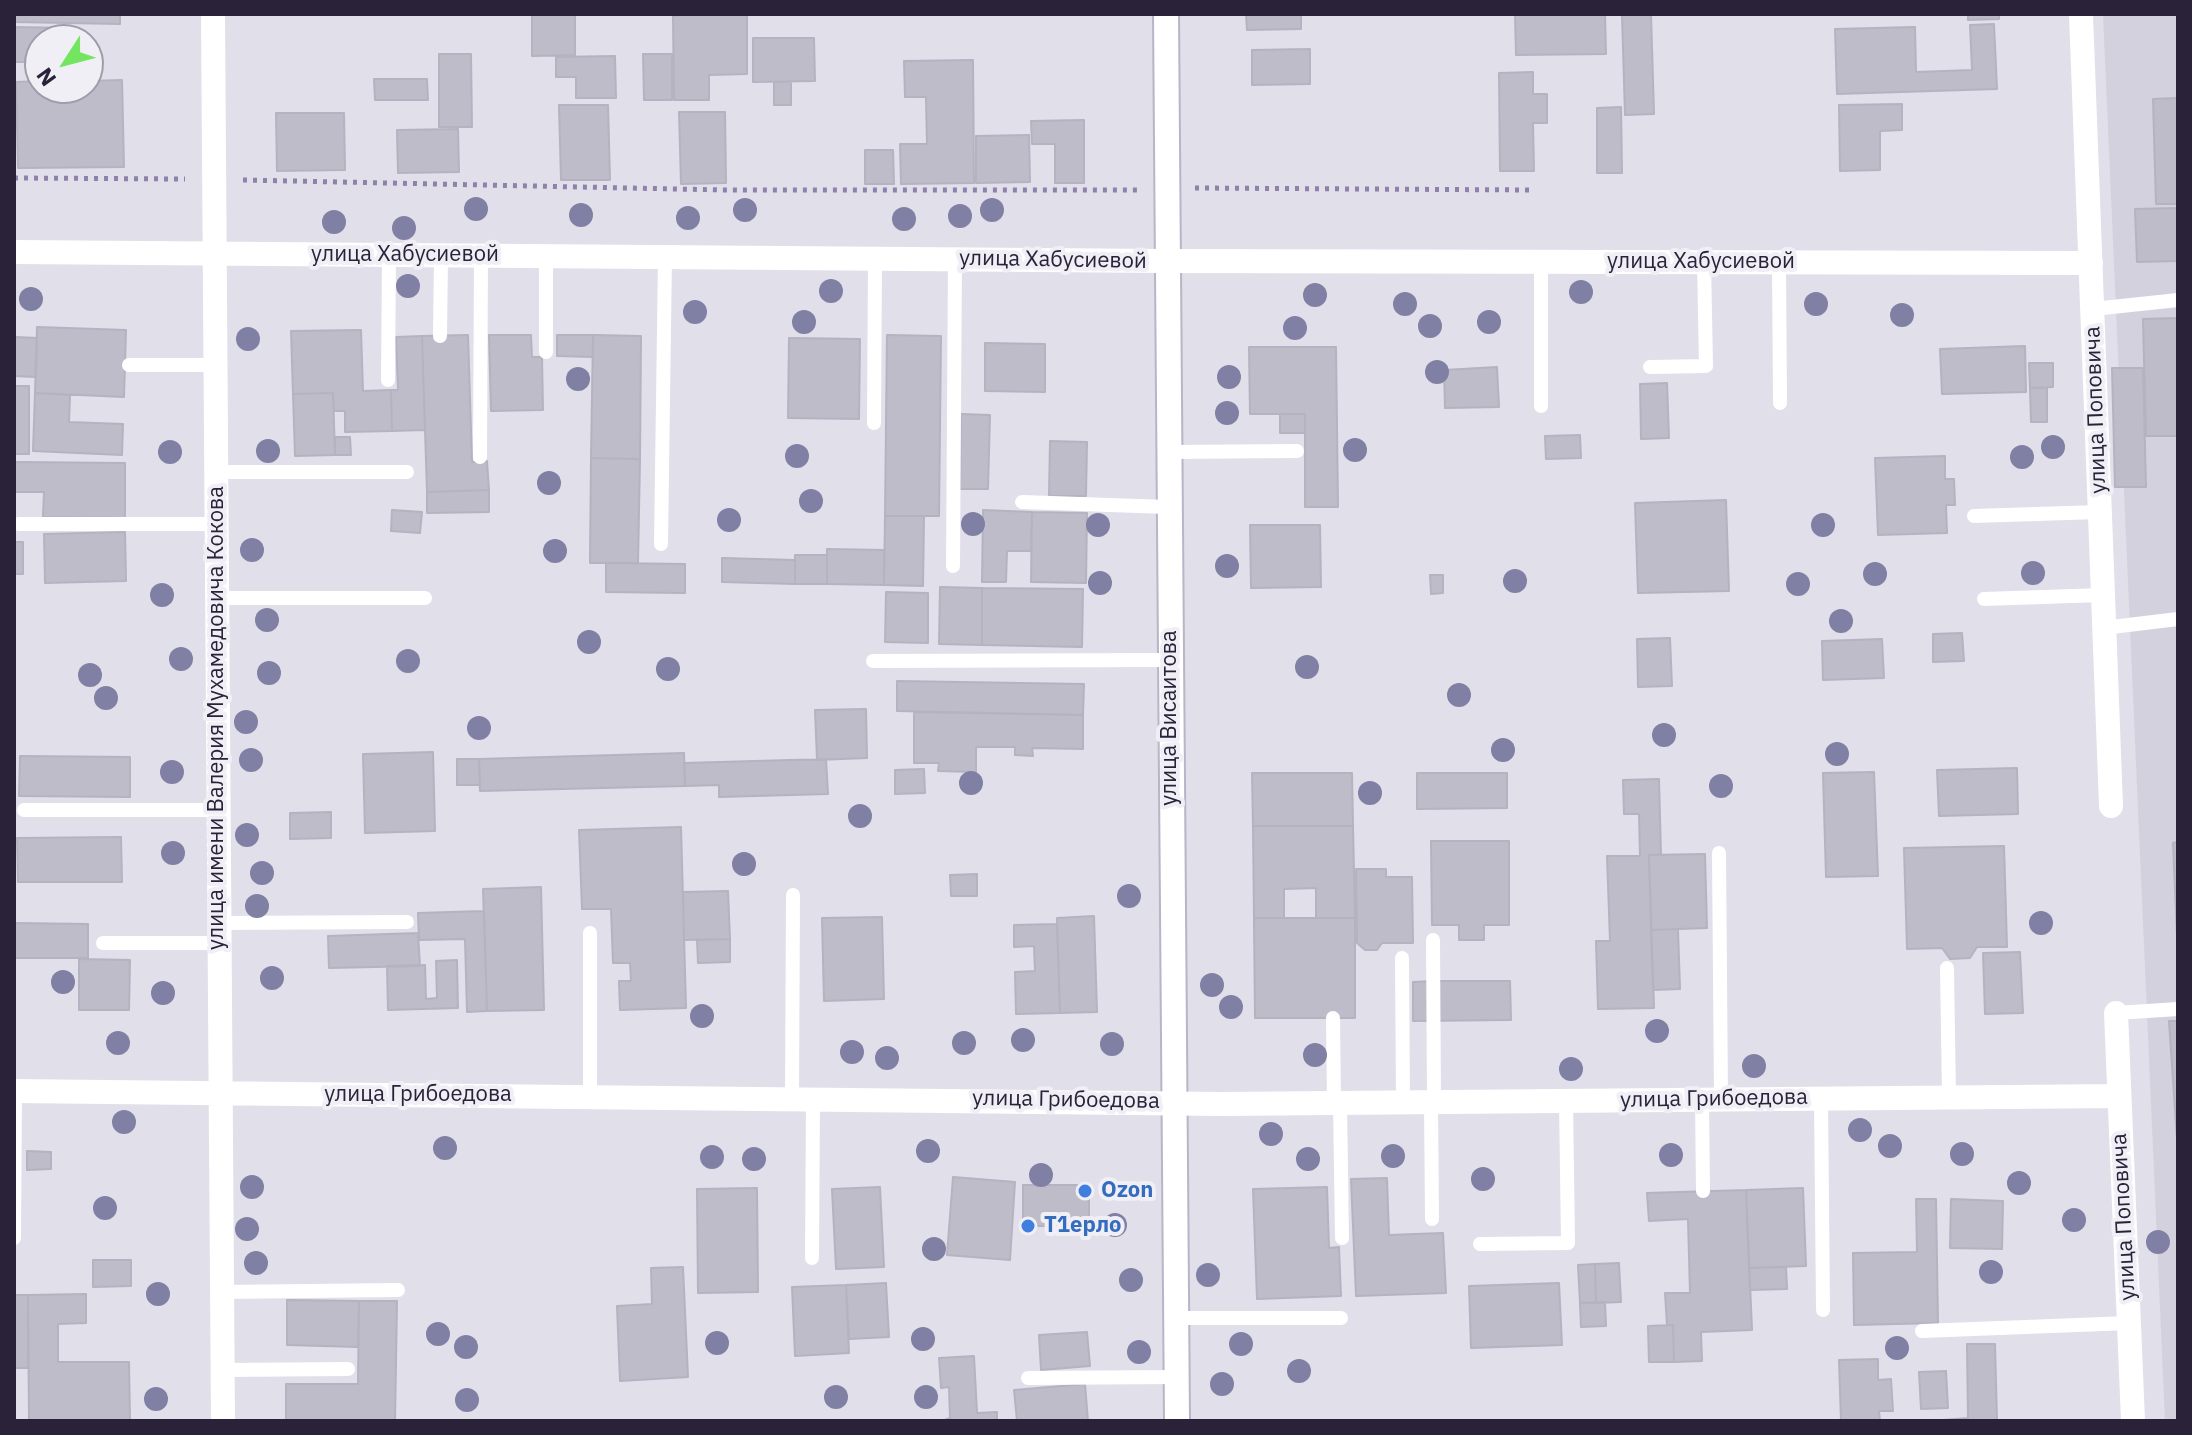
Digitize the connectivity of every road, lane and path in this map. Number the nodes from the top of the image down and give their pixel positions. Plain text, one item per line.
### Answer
1 (213, 14) edge
2 (1166, 14) edge
3 (2081, 14) edge
4 (14, 178) edge
5 (214, 180) junction
6 (1164, 189) junction
7 (1530, 190) dead end
8 (14, 252) edge
9 (215, 254) junction
10 (389, 255) junction
11 (441, 256) junction
12 (481, 256) junction
13 (546, 256) junction
14 (665, 257) junction
15 (875, 259) junction
16 (955, 259) junction
17 (1165, 261) junction
18 (1541, 262) junction
19 (1704, 262) junction
20 (1779, 262) junction
21 (2091, 263) junction
22 (2178, 300) edge
23 (2093, 309) junction
24 (440, 336) dead end
25 (546, 352) dead end
26 (129, 365) dead end
27 (215, 365) junction
28 (1650, 367) dead end
29 (388, 380) dead end
30 (1780, 403) dead end
31 (1541, 406) dead end
32 (874, 423) dead end
33 (1297, 451) dead end
34 (1167, 452) junction
35 (480, 457) dead end
36 (216, 472) junction
37 (407, 472) dead end
38 (1022, 502) dead end
39 (1168, 507) junction
40 (2099, 512) junction
41 (1974, 516) dead end
42 (19, 524) dead end
43 (216, 524) junction
44 (661, 544) dead end
45 (953, 566) dead end
46 (2102, 595) junction
47 (216, 598) junction
48 (425, 598) dead end
49 (1984, 599) dead end
50 (2178, 619) edge
51 (2103, 628) junction
52 (1169, 660) junction
53 (873, 661) dead end
54 (2111, 806) dead end
55 (24, 810) dead end
56 (217, 810) junction
57 (1719, 853) dead end
58 (793, 895) dead end
59 (407, 922) dead end
60 (218, 933) junction
61 (590, 933) dead end
62 (1433, 940) dead end
63 (103, 943) dead end
64 (1402, 958) dead end
65 (1947, 968) dead end
66 (2178, 1009) edge
67 (2116, 1013) joint
68 (1333, 1018) dead end
69 (14, 1091) edge
70 (218, 1093) junction
71 (590, 1096) junction
72 (2119, 1096) junction
73 (1949, 1097) junction
74 (802, 1098) junction
75 (1821, 1098) junction
76 (1712, 1099) junction
77 (1566, 1101) junction
78 (1173, 1102) junction
79 (1403, 1102) junction
80 (1433, 1102) junction
81 (1337, 1103) junction
82 (1703, 1191) dead end
83 (1432, 1219) dead end
84 (14, 1238) edge
85 (1342, 1238) dead end
86 (1480, 1244) dead end
87 (812, 1258) dead end
88 (398, 1290) dead end
89 (221, 1292) junction
90 (1823, 1310) dead end
91 (1176, 1318) junction
92 (1341, 1318) dead end
93 (2129, 1323) junction
94 (1922, 1331) dead end
95 (348, 1369) dead end
96 (222, 1370) junction
97 (1176, 1377) junction
98 (1028, 1378) dead end
99 (223, 1421) edge
100 (1177, 1421) edge
101 (2133, 1421) edge

1 - 5 street, улица имени Валерия Мухамедовича Кокова
2 - 6 street, улица Висаитова
3 - 21 street, улица Поповича
4 - 5 path
5 - 6 path
5 - 9 street, улица имени Валерия Мухамедовича Кокова
6 - 7 path
6 - 17 street, улица Висаитова
8 - 9 street, улица Хабусиевой
9 - 10 street, улица Хабусиевой
9 - 27 street, улица имени Валерия Мухамедовича Кокова
10 - 11 street, улица Хабусиевой
10 - 29 lane
11 - 12 street, улица Хабусиевой
11 - 24 lane
12 - 13 street, улица Хабусиевой
12 - 35 lane
13 - 14 street, улица Хабусиевой
13 - 25 lane
14 - 15 street, улица Хабусиевой
14 - 44 lane
15 - 16 street, улица Хабусиевой
15 - 32 lane
16 - 17 street, улица Хабусиевой
16 - 45 lane
17 - 18 street, улица Хабусиевой
17 - 34 street, улица Висаитова
18 - 19 street, улица Хабусиевой
18 - 31 lane
19 - 20 street, улица Хабусиевой
19 - 28 lane
20 - 21 street, улица Хабусиевой
20 - 30 lane
21 - 23 street, улица Поповича
22 - 23 lane
23 - 40 street, улица Поповича
26 - 27 lane
27 - 36 street, улица имени Валерия Мухамедовича Кокова
33 - 34 lane
34 - 39 street, улица Висаитова
36 - 37 lane
36 - 43 street, улица имени Валерия Мухамедовича Кокова
38 - 39 lane
39 - 52 street, улица Висаитова
40 - 41 lane
40 - 46 street, улица Поповича
42 - 43 lane
43 - 47 street, улица имени Валерия Мухамедовича Кокова
46 - 49 lane
46 - 51 street, улица Поповича
47 - 48 lane
47 - 56 street, улица имени Валерия Мухамедовича Кокова
50 - 51 lane
51 - 54 street, улица Поповича
52 - 53 lane
52 - 78 street, улица Висаитова
55 - 56 lane
56 - 60 street, улица имени Валерия Мухамедовича Кокова
57 - 76 lane
58 - 74 lane
59 - 60 lane
60 - 63 lane
60 - 70 street, улица имени Валерия Мухамедовича Кокова
61 - 71 lane
62 - 80 lane
64 - 79 lane
65 - 73 lane
66 - 67 lane
67 - 72 street, улица Поповича
68 - 81 lane
69 - 70 street, улица Грибоедова
69 - 84 lane
70 - 71 street, улица Грибоедова
70 - 89 street, улица имени Валерия Мухамедовича Кокова
71 - 74 street, улица Грибоедова
72 - 73 street, улица Грибоедова
72 - 93 street, улица Поповича
73 - 75 street, улица Грибоедова
74 - 78 street, улица Грибоедова
74 - 87 lane
75 - 76 street, улица Грибоедова
75 - 90 lane
76 - 77 street, улица Грибоедова
76 - 82 lane
77 - 80 street, улица Грибоедова
77 - 86 lane
78 - 81 street, улица Грибоедова
78 - 91 street, улица Висаитова
79 - 80 street, улица Грибоедова
79 - 81 street, улица Грибоедова
80 - 83 lane
81 - 85 lane
88 - 89 lane
89 - 96 street, улица имени Валерия Мухамедовича Кокова
91 - 92 lane
91 - 97 street, улица Висаитова
93 - 94 lane
93 - 101 street, улица Поповича
95 - 96 lane
96 - 99 street, улица имени Валерия Мухамедовича Кокова
97 - 98 lane
97 - 100 street, улица Висаитова

